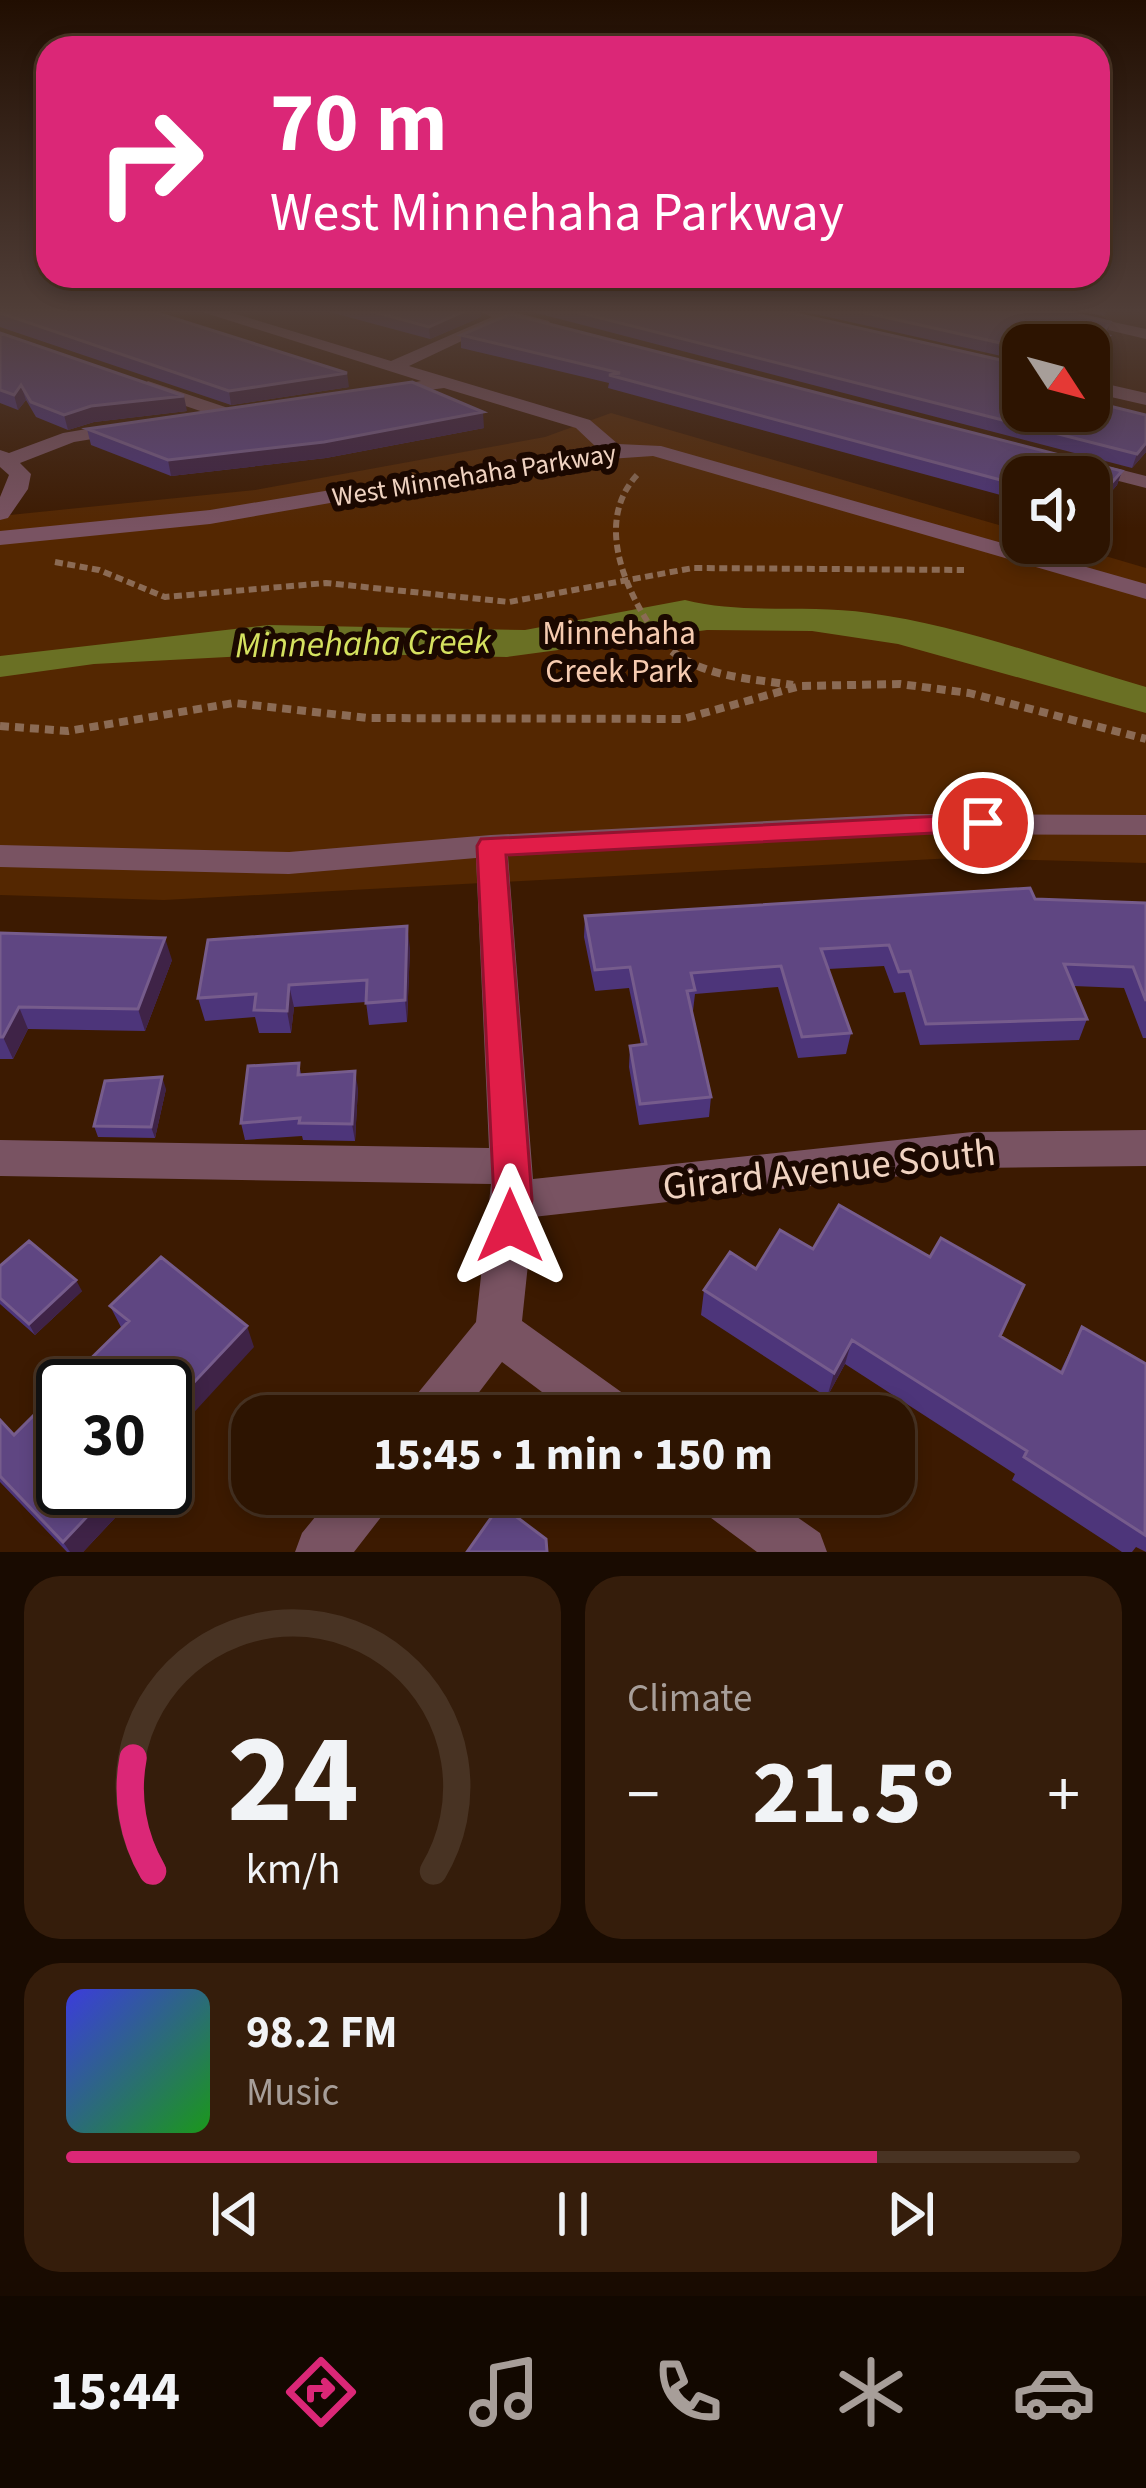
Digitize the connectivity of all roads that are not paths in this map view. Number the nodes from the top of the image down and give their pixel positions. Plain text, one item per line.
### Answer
1 (134, 382) edge
2 (445, 382) edge
3 (449, 382) edge
4 (1110, 391) edge
5 (368, 395) edge
6 (1146, 399) edge
7 (256, 413) edge
8 (233, 416) junction
9 (611, 449) junction
10 (4, 458) edge
11 (1110, 473) edge
12 (1146, 482) edge
13 (0, 513) edge
14 (0, 538) edge
15 (1146, 592) edge
16 (1146, 825) edge
17 (491, 846) junction
18 (0, 856) edge
19 (1146, 1148) edge
20 (0, 1158) edge
21 (512, 1183) junction
22 (498, 1331) junction
23 (447, 1395) edge
24 (585, 1395) edge
25 (350, 1515) edge
26 (750, 1515) edge
27 (321, 1552) edge
28 (800, 1552) edge

1 - 8 street
2 - 5 street
3 - 9 street
4 - 6 street
7 - 8 street
8 - 10 street
9 - 14 street, West Minnehaha Parkway
9 - 15 street, West Minnehaha Parkway
10 - 13 street
11 - 12 street
16 - 17 street
17 - 18 street
17 - 21 street
19 - 21 street, Girard Avenue South
20 - 21 street, Girard Avenue South
21 - 22 street
22 - 23 street
22 - 24 street
25 - 27 street
26 - 28 street

